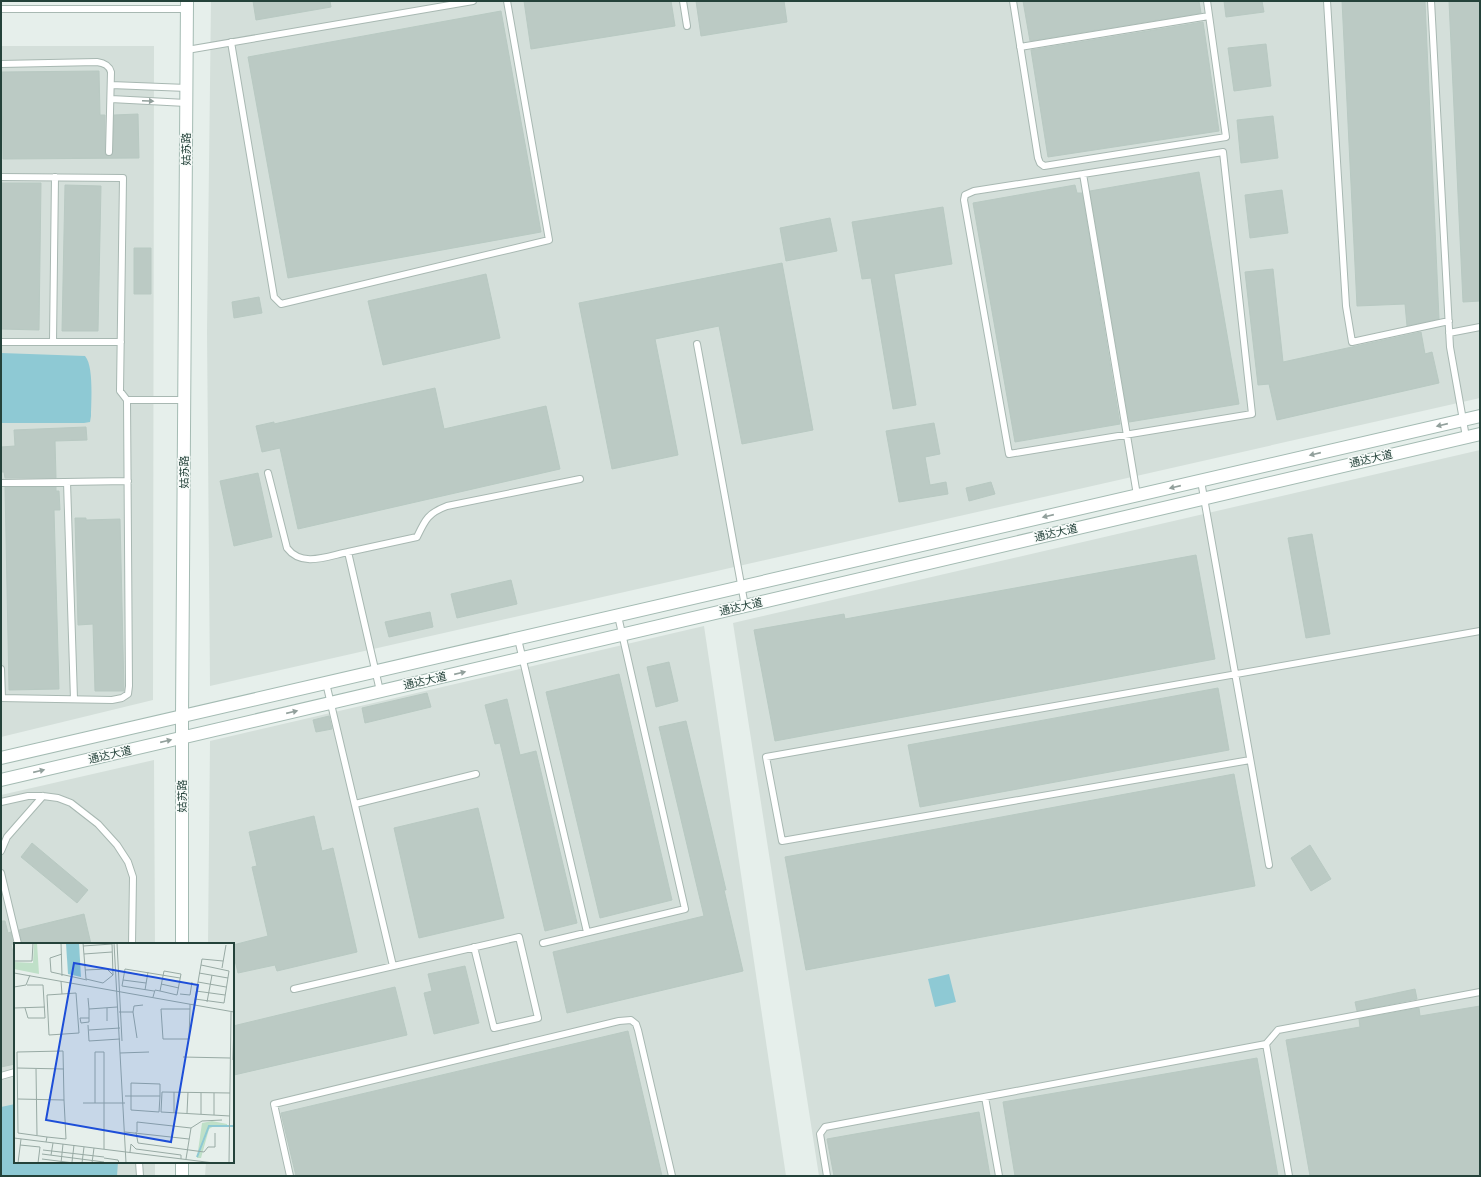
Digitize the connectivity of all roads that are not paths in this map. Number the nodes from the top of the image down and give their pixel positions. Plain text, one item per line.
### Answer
1 (55, 1) edge
2 (137, 1) edge
3 (473, 1) edge
4 (507, 1) edge
5 (683, 1) edge
6 (1013, 1) edge
7 (1207, 1) edge
8 (1327, 1) edge
9 (1432, 1) edge
10 (187, 5) edge
11 (1, 9) edge
12 (55, 9) junction
13 (137, 9) junction
14 (1209, 16) junction
15 (687, 26) dead end
16 (231, 42) junction
17 (1020, 47) junction
18 (187, 50) junction
19 (1, 64) edge
20 (111, 85) junction
21 (186, 88) junction
22 (111, 99) junction
23 (186, 103) junction
24 (108, 152) dead end
25 (1083, 174) junction
26 (1, 177) edge
27 (55, 177) junction
28 (1449, 321) junction
29 (1480, 327) edge
30 (1449, 333) junction
31 (1, 342) edge
32 (53, 342) junction
33 (121, 342) junction
34 (697, 344) dead end
35 (127, 400) junction
36 (184, 400) junction
37 (1480, 416) edge
38 (1463, 420) junction
39 (1480, 434) edge
40 (1127, 436) junction
41 (1466, 437) junction
42 (268, 473) dead end
43 (580, 479) dead end
44 (128, 481) junction
45 (1201, 481) junction
46 (67, 482) junction
47 (1, 483) edge
48 (1137, 496) junction
49 (1204, 498) junction
50 (348, 552) junction
51 (742, 587) junction
52 (745, 606) junction
53 (618, 616) junction
54 (1480, 631) edge
55 (622, 635) junction
56 (518, 639) junction
57 (522, 658) junction
58 (1, 669) edge
59 (375, 672) junction
60 (1235, 674) junction
61 (326, 683) junction
62 (380, 691) junction
63 (1, 698) edge
64 (74, 699) junction
65 (330, 703) junction
66 (182, 717) junction
67 (182, 738) junction
68 (1, 758) edge
69 (1250, 760) junction
70 (476, 774) dead end
71 (1, 780) edge
72 (43, 796) junction
73 (1, 802) edge
74 (354, 804) junction
75 (1, 851) edge
76 (1269, 865) dead end
77 (1, 873) edge
78 (587, 932) junction
79 (18, 943) edge
80 (132, 943) edge
81 (182, 943) edge
82 (543, 943) dead end
83 (474, 947) junction
84 (393, 966) junction
85 (294, 989) dead end
86 (1480, 992) edge
87 (1266, 1044) junction
88 (14, 1072) edge
89 (1, 1076) edge
90 (986, 1097) junction
91 (140, 1163) edge
92 (182, 1163) edge
93 (140, 1176) edge
94 (182, 1176) edge
95 (290, 1176) edge
96 (672, 1176) edge
97 (827, 1176) edge
98 (999, 1176) edge
99 (1289, 1176) edge

1 - 12 lane
2 - 13 lane
3 - 16 lane
4 - 16 lane
5 - 15 lane
6 - 17 lane
7 - 14 lane
8 - 28 lane
9 - 28 lane
10 - 13 lane
10 - 18 main road, 姑苏路
11 - 12 lane
12 - 13 lane
14 - 17 lane
14 - 17 lane
16 - 18 lane
18 - 21 main road, 姑苏路
19 - 20 lane
20 - 21 lane
20 - 22 lane
21 - 23 main road, 姑苏路
22 -> 23 lane
22 - 24 lane
23 - 36 main road, 姑苏路
25 - 40 lane
25 - 40 lane
25 - 40 lane
26 - 27 lane
27 - 32 lane
27 - 33 lane
28 - 30 lane
29 - 30 lane
30 - 38 lane
31 - 32 lane
32 - 33 lane
33 - 35 lane
34 - 51 lane
35 - 36 lane
35 - 44 lane
36 - 66 main road, 姑苏路
37 - 38 main road, 通达大道
38 - 41 lane
38 -> 45 main road, 通达大道
39 - 41 main road, 通达大道
40 - 48 lane
41 - 49 main road, 通达大道
42 - 50 lane
43 - 50 lane
44 - 46 lane
44 - 64 lane
45 -> 48 main road, 通达大道
45 - 49 lane
46 - 47 lane
46 - 64 lane
48 -> 51 main road, 通达大道
49 - 52 main road, 通达大道
49 - 60 lane
50 - 59 lane
51 - 52 lane
51 - 53 main road, 通达大道
52 - 55 main road, 通达大道
53 - 55 lane
53 - 56 main road, 通达大道
54 - 60 lane
55 - 57 main road, 通达大道
55 - 78 lane
56 - 57 lane
56 - 59 main road, 通达大道
62 -> 57 main road, 通达大道
57 - 78 lane
58 - 63 lane
59 - 61 main road, 通达大道
59 - 62 lane
60 - 69 lane
60 - 69 lane
61 - 65 lane
61 - 66 main road, 通达大道
62 - 65 main road, 通达大道
63 - 64 lane
67 -> 65 main road, 通达大道
65 - 74 lane
66 - 67 main road, 姑苏路
66 - 68 main road, 通达大道
71 -> 67 main road, 通达大道
67 - 81 main road, 姑苏路
69 - 76 lane
70 - 74 lane
72 - 73 lane
72 - 75 lane
72 - 80 lane
74 - 84 lane
77 - 79 lane
78 - 82 lane
83 - 83 lane
83 - 84 lane
84 - 85 lane
86 - 87 lane
87 - 90 lane
87 - 99 lane
88 - 89 lane
90 - 97 lane
90 - 98 lane
91 - 93 lane
92 - 94 main road
95 - 96 lane

